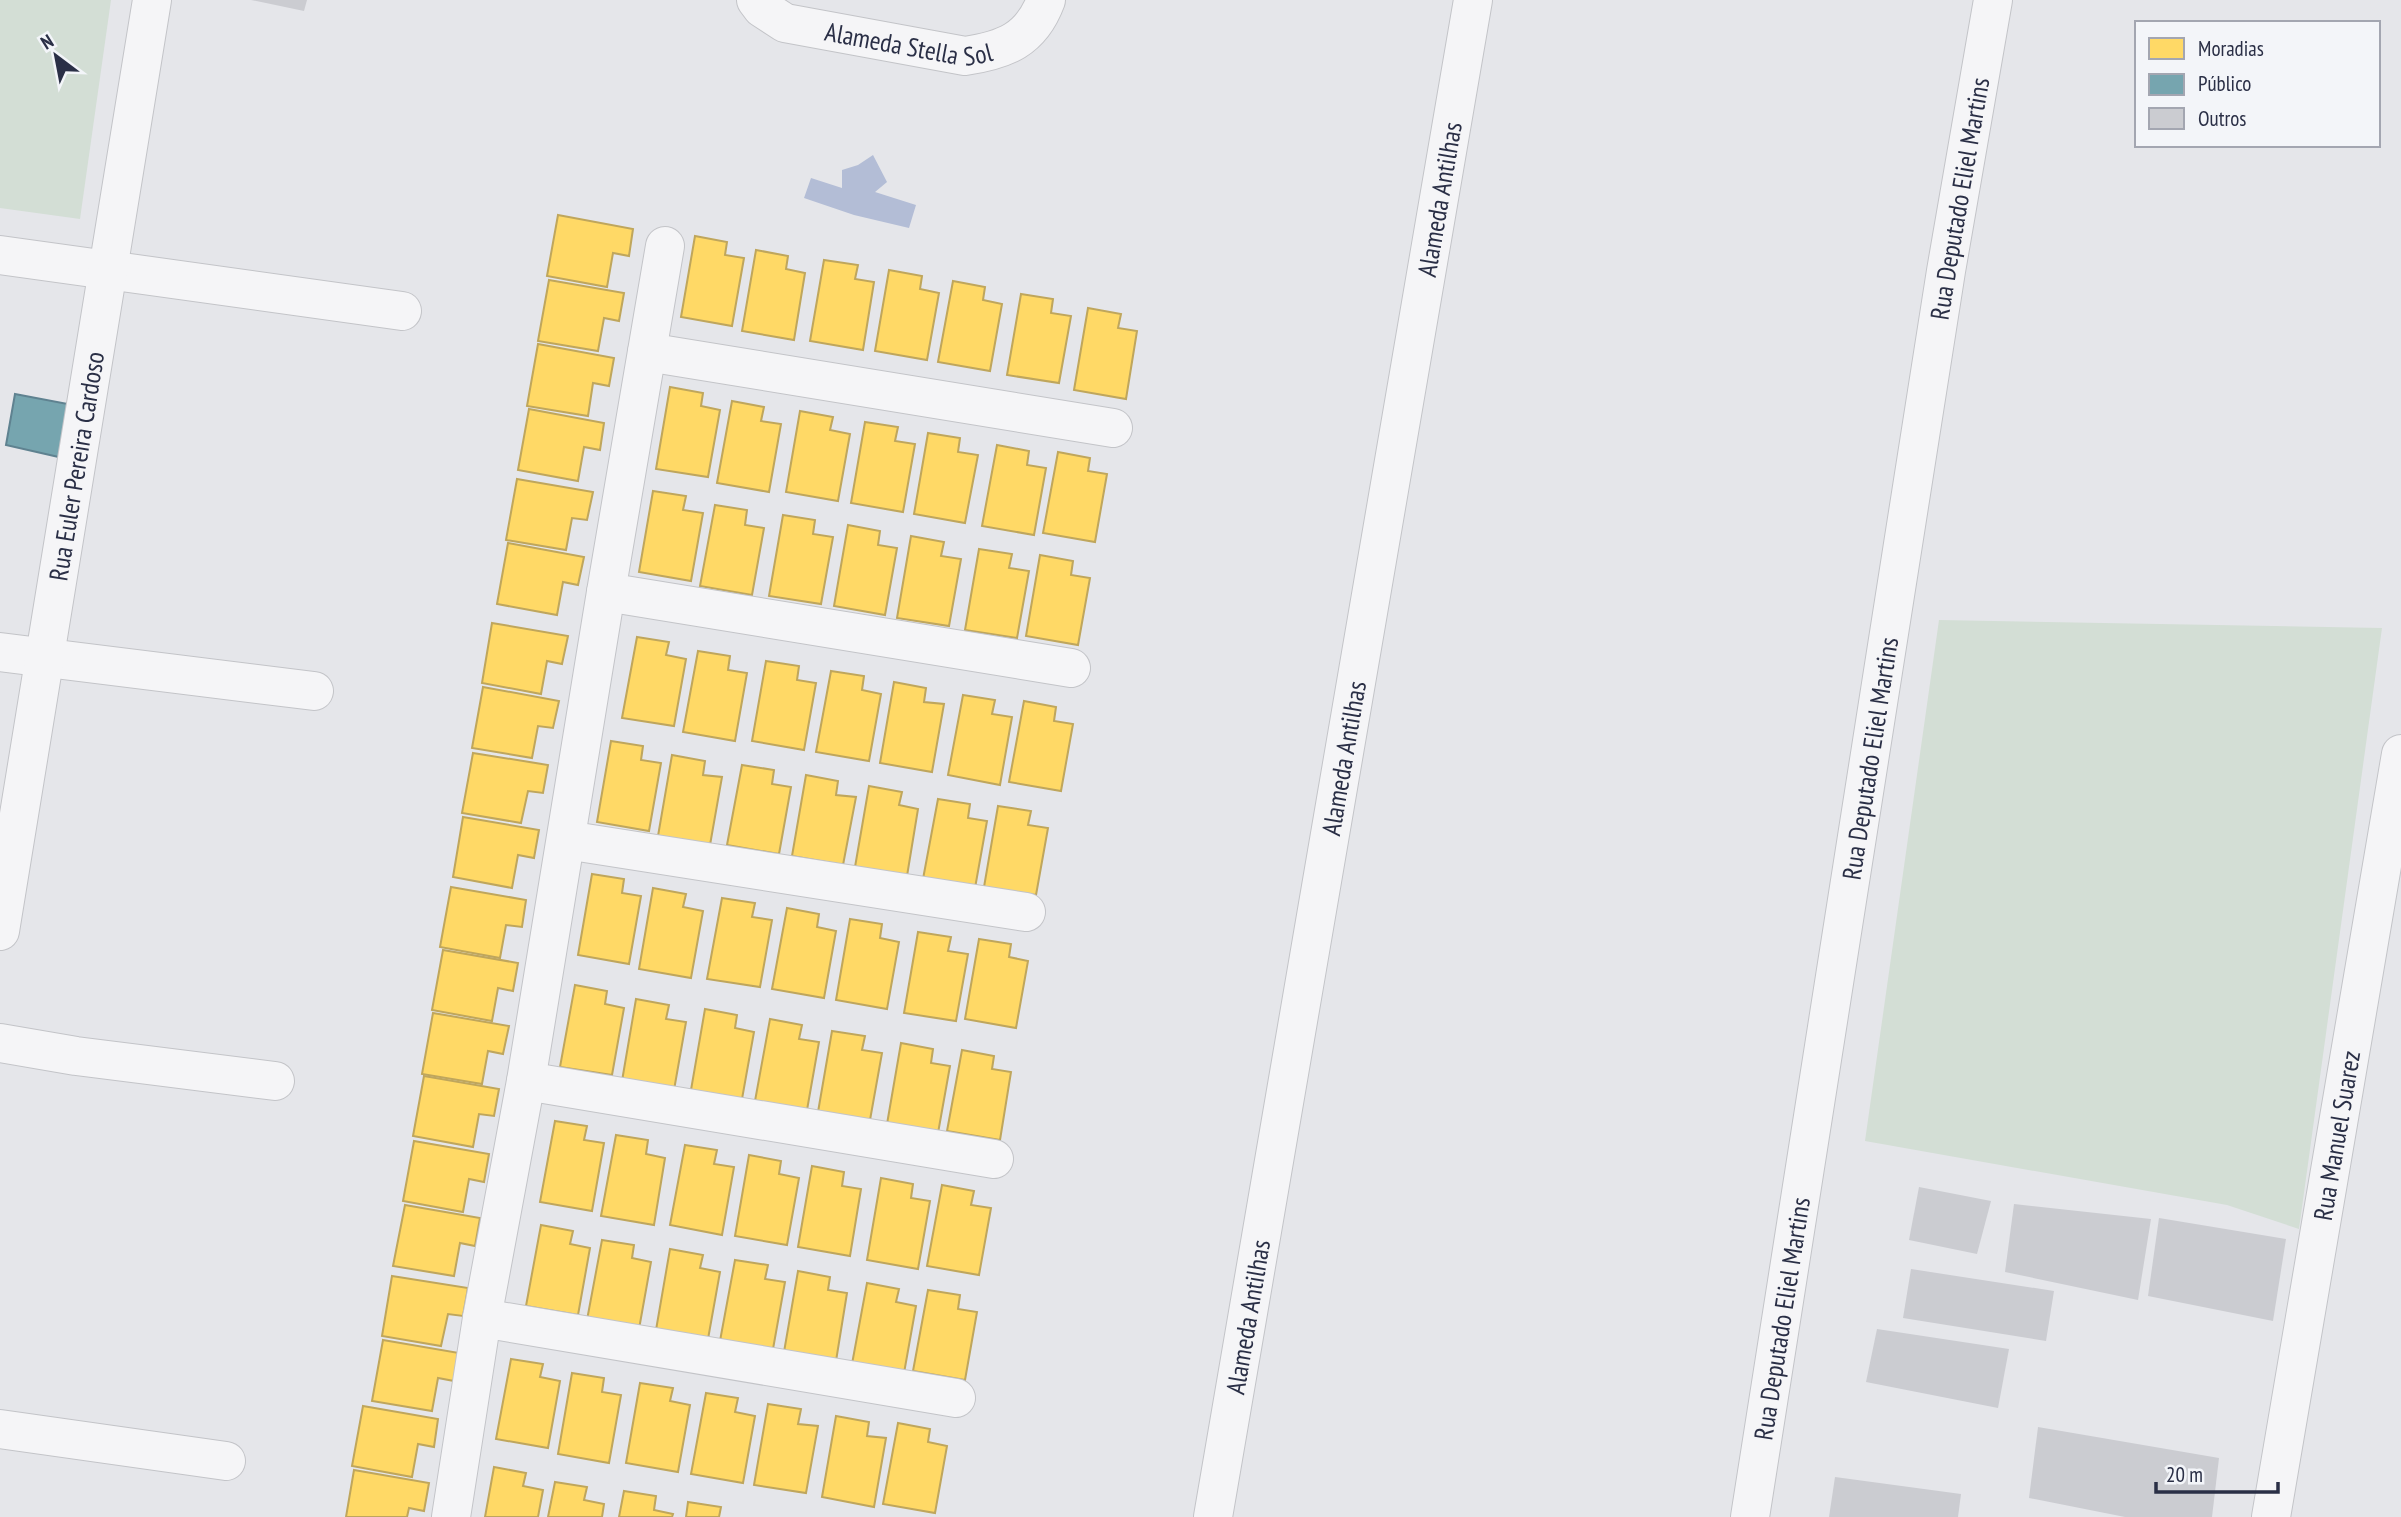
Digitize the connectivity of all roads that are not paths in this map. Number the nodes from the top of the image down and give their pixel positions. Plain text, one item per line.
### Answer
1 (152, 0) edge
2 (756, 0) edge
3 (1046, 0) edge
4 (1473, 0) edge
5 (1993, 0) edge
6 (665, 246) dead end
7 (0, 255) edge
8 (107, 269) junction
9 (402, 311) dead end
10 (647, 352) junction
11 (1113, 428) dead end
12 (606, 592) junction
13 (0, 652) edge
14 (44, 658) junction
15 (1071, 668) dead end
16 (314, 691) dead end
17 (2401, 754) edge
18 (566, 840) junction
19 (1026, 912) dead end
20 (0, 931) edge
21 (0, 1043) edge
22 (275, 1081) dead end
23 (526, 1081) junction
24 (994, 1160) dead end
25 (482, 1318) junction
26 (956, 1398) dead end
27 (0, 1429) edge
28 (226, 1461) dead end
29 (451, 1517) edge
30 (1213, 1517) edge
31 (1750, 1517) edge
32 (2271, 1517) edge

1 - 8 street, Rua Euler Pereira Cardoso
2 - 3 street, Alameda Stella Sol
4 - 30 street, Alameda Antilhas
5 - 31 street, Rua Deputado Eliel Martins
6 - 10 street
7 - 8 street
8 - 9 street
8 - 14 street, Rua Euler Pereira Cardoso
10 - 11 street
10 - 12 street
12 - 15 street
12 - 18 street
13 - 14 street
14 - 16 street
14 - 20 street, Rua Euler Pereira Cardoso
17 - 32 street, Rua Manuel Suarez
18 - 19 street
18 - 23 street
21 - 22 street
23 - 24 street
23 - 25 street
25 - 26 street
25 - 29 street
27 - 28 street

